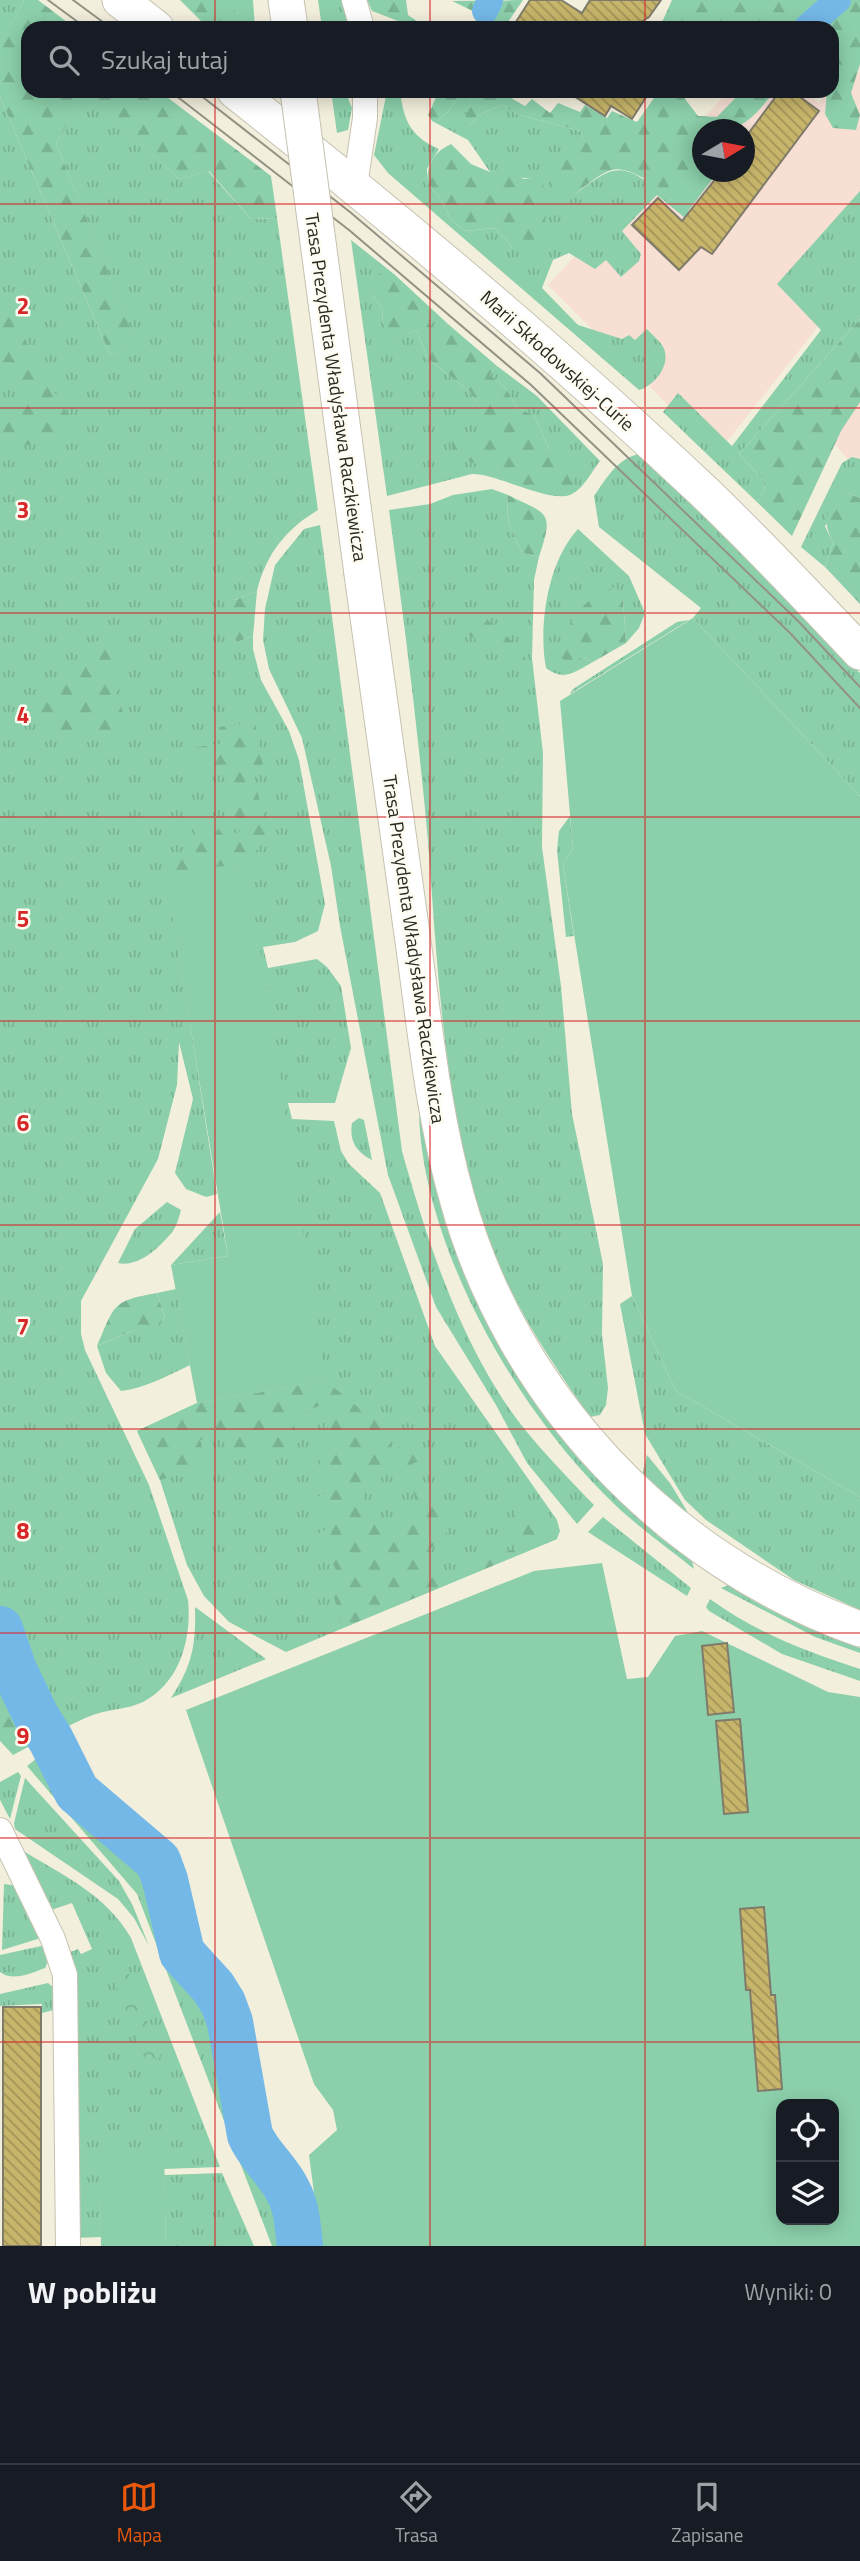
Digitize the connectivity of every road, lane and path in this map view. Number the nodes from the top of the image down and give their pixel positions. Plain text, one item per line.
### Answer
1 (120, 0) edge
2 (286, 0) edge
3 (354, 0) edge
4 (147, 21) edge
5 (289, 21) edge
6 (360, 21) edge
7 (244, 98) edge
8 (299, 98) edge
9 (365, 98) edge
10 (355, 186) junction
11 (860, 652) edge
12 (860, 1629) edge
13 (0, 1830) edge
14 (68, 2246) edge

1 - 4 main road
2 - 5 main road
3 - 6 street
7 - 10 main road, Marii Skłodowskiej-Curie
8 - 12 main road, Trasa Prezydenta Władysława Raczkiewicza, bridge
9 - 10 street
10 - 11 main road, Marii Skłodowskiej-Curie
13 - 14 street

